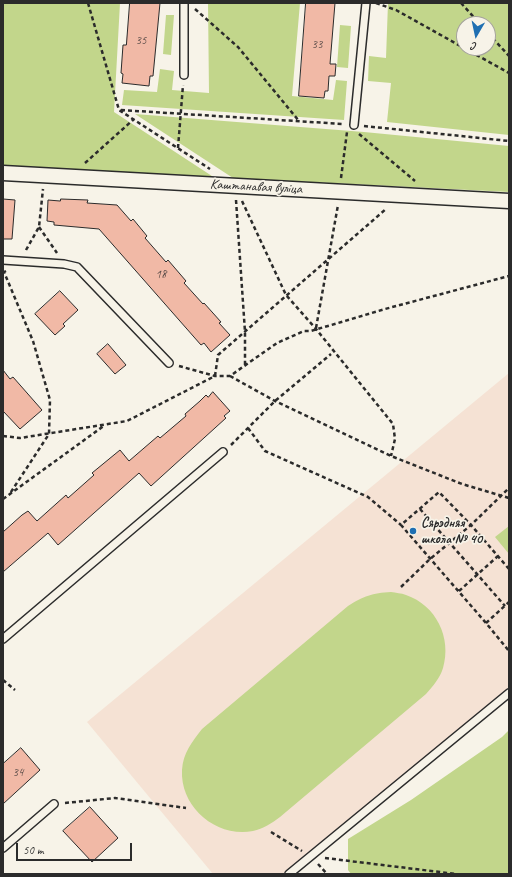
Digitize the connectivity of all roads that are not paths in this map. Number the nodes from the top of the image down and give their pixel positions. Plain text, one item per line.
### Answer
1 (184, 3) edge
2 (366, 3) edge
3 (184, 75) road end
4 (351, 125) road end
5 (3, 173) edge
6 (509, 201) edge
7 (3, 260) edge
8 (169, 363) road end
9 (223, 452) road end
10 (3, 639) edge
11 (509, 693) edge
12 (54, 804) road end
13 (3, 848) edge
14 (290, 874) edge

1 - 3 lane
2 - 4 lane
5 - 6 street, Каштанавая вуліца
7 - 8 lane
9 - 10 lane
11 - 14 lane
12 - 13 lane

